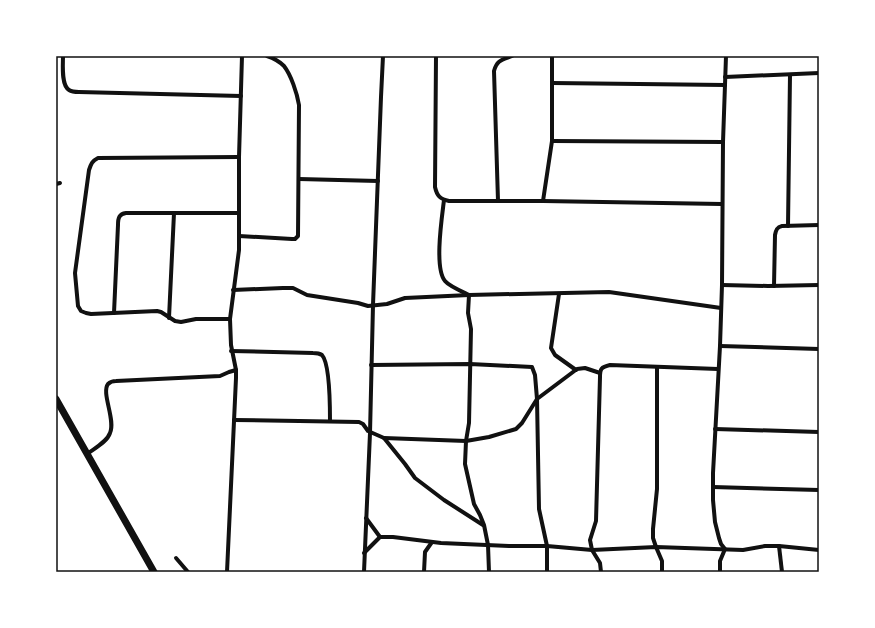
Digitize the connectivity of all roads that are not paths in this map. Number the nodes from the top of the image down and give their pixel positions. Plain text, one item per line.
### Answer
1 (63, 56) edge
2 (242, 56) edge
3 (267, 56) edge
4 (383, 56) edge
5 (436, 56) edge
6 (512, 56) edge
7 (552, 56) edge
8 (726, 56) edge
9 (819, 72) edge
10 (790, 75) junction
11 (725, 77) junction
12 (552, 83) junction
13 (725, 85) junction
14 (241, 96) junction
15 (552, 141) junction
16 (723, 142) junction
17 (239, 157) junction
18 (299, 179) junction
19 (378, 181) junction
20 (444, 200) junction
21 (498, 201) junction
22 (543, 201) junction
23 (722, 204) junction
24 (174, 213) junction
25 (239, 213) junction
26 (819, 225) edge
27 (788, 226) junction
28 (239, 236) junction
29 (722, 285) junction
30 (819, 285) edge
31 (774, 286) junction
32 (234, 290) junction
33 (559, 294) junction
34 (469, 296) junction
35 (373, 305) junction
36 (721, 308) junction
37 (114, 313) junction
38 (169, 318) junction
39 (230, 319) junction
40 (720, 346) junction
41 (819, 349) edge
42 (231, 352) junction
43 (470, 364) junction
44 (372, 365) junction
45 (657, 367) junction
46 (718, 369) junction
47 (236, 370) junction
48 (576, 370) junction
49 (600, 373) junction
50 (56, 399) edge
51 (537, 399) junction
52 (234, 420) junction
53 (330, 421) junction
54 (715, 429) junction
55 (819, 432) edge
56 (370, 433) junction
57 (384, 438) junction
58 (466, 441) junction
59 (87, 454) junction
60 (713, 487) junction
61 (819, 490) edge
62 (366, 518) junction
63 (484, 525) junction
64 (380, 537) junction
65 (432, 542) junction
66 (488, 545) junction
67 (547, 546) junction
68 (779, 546) junction
69 (656, 547) junction
70 (725, 549) junction
71 (592, 550) junction
72 (819, 550) edge
73 (364, 553) junction
74 (176, 558) dead end
75 (154, 572) edge
76 (188, 572) edge
77 (227, 572) edge
78 (364, 572) edge
79 (424, 572) edge
80 (488, 572) edge
81 (547, 572) edge
82 (601, 572) edge
83 (662, 572) edge
84 (720, 572) edge
85 (782, 572) edge

1 - 14 street
2 - 14 street
3 - 18 street
4 - 19 street
5 - 20 street
6 - 21 street
7 - 12 street
8 - 11 street
9 - 10 street
10 - 11 street
10 - 27 street
11 - 13 street
12 - 13 street
12 - 15 street
13 - 16 street
14 - 17 street
15 - 16 street
15 - 22 street
16 - 23 street
17 - 25 street
17 - 37 street
18 - 19 street
18 - 28 street
19 - 35 street
20 - 21 street
20 - 34 street
21 - 22 street
22 - 23 street
23 - 29 street
24 - 25 street
24 - 37 street
24 - 38 street
25 - 28 street
26 - 27 street
27 - 31 street
28 - 32 street
29 - 31 street
29 - 36 street
30 - 31 street
32 - 35 street
32 - 39 street
33 - 34 street
33 - 36 street
33 - 48 street
34 - 35 street
34 - 43 street
35 - 44 street
36 - 40 street
37 - 38 street
38 - 39 street
39 - 42 street
40 - 41 street
40 - 46 street
42 - 47 street
42 - 53 street
43 - 44 street
43 - 51 street
43 - 58 street
44 - 56 street
45 - 46 street
45 - 49 street
45 - 69 street
46 - 54 street
47 - 52 street
47 - 59 street
48 - 49 street
48 - 51 street
49 - 71 street
50 - 59 highway
51 - 58 street
51 - 67 street
52 - 53 street
52 - 77 street
53 - 56 street
54 - 55 street
54 - 60 street
56 - 57 street
56 - 62 street
57 - 58 street
57 - 63 street
58 - 63 street
59 - 75 highway
60 - 61 street
60 - 70 street
62 - 64 street
62 - 73 street
63 - 66 street
64 - 65 street
64 - 73 street
65 - 66 street
65 - 79 street
66 - 67 street
66 - 80 street
67 - 71 street
67 - 81 street
68 - 70 street
68 - 72 street
68 - 85 street
69 - 70 street
69 - 71 street
69 - 83 street
70 - 84 street
71 - 82 street
73 - 78 street
74 - 76 street

